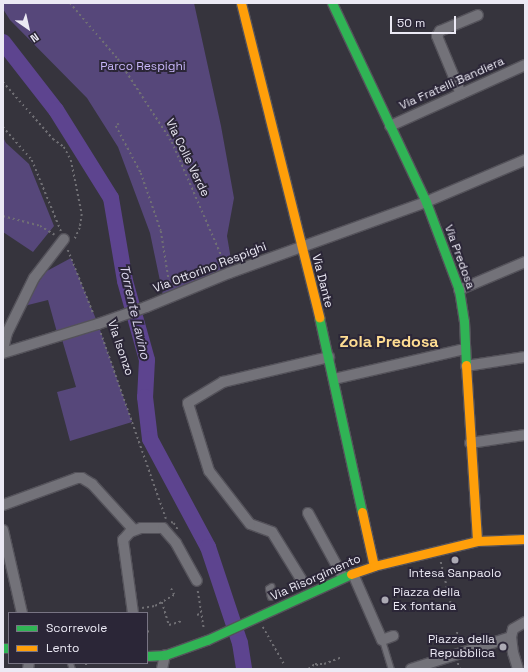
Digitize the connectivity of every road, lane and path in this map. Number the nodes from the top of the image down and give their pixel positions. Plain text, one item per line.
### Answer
1 (70, 3) edge
2 (242, 3) edge
3 (332, 3) edge
4 (478, 15) dead end
5 (525, 65) edge
6 (3, 82) edge
7 (462, 94) junction
8 (119, 124) dead end
9 (390, 126) junction
10 (3, 127) edge
11 (525, 160) edge
12 (426, 202) junction
13 (3, 216) edge
14 (49, 232) dead end
15 (65, 243) junction
16 (301, 247) junction
17 (525, 262) edge
18 (229, 273) junction
19 (459, 290) junction
20 (172, 296) junction
21 (98, 324) junction
22 (3, 348) edge
23 (465, 349) junction
24 (3, 353) edge
25 (329, 357) junction
26 (525, 357) edge
27 (466, 366) junction
28 (334, 379) junction
29 (525, 434) edge
30 (470, 443) junction
31 (3, 505) edge
32 (308, 513) dead end
33 (3, 530) edge
34 (134, 530) junction
35 (180, 534) dead end
36 (525, 539) edge
37 (477, 541) junction
38 (439, 551) junction
39 (374, 566) junction
40 (348, 575) junction
41 (197, 581) joint
42 (271, 586) dead end
43 (306, 587) junction
44 (171, 589) dead end
45 (270, 596) dead end
46 (162, 602) junction
47 (133, 611) edge
48 (22, 612) edge
49 (453, 612) dead end
50 (202, 613) junction
51 (197, 615) dead end
52 (182, 621) dead end
53 (525, 622) edge
54 (262, 625) dead end
55 (393, 636) dead end
56 (511, 637) junction
57 (207, 640) junction
58 (382, 640) junction
59 (165, 655) junction
60 (148, 656) edge
61 (342, 657) dead end
62 (284, 664) dead end
63 (317, 664) junction
64 (417, 668) edge
65 (162, 669) edge
66 (308, 669) edge
67 (319, 669) edge
68 (391, 669) edge
69 (518, 669) edge

1 - 18 path, Via Colle Verde
2 - 16 street, Via Dante
3 - 9 street, Via Predosa
4 - 7 street
5 - 7 street, Via Fratelli Bandiera
6 - 15 path
7 - 9 street, Via Fratelli Bandiera
8 - 20 path
9 - 12 street, Via Predosa
10 - 15 path, Via Isonzo
11 - 12 street, Via Ottorino Respighi
12 - 16 street, Via Ottorino Respighi
12 - 19 street, Via Predosa
13 - 14 path
15 - 21 path, Via Isonzo
15 - 22 street
16 - 18 street, Via Ottorino Respighi
16 - 25 street, Via Dante
17 - 19 street
18 - 20 street, Via Ottorino Respighi
19 - 23 street, Via Predosa
20 - 21 street, Via Ottorino Respighi
21 - 24 street, Via Ottorino Respighi
21 - 35 path, Via Isonzo
23 - 27 street, Via Predosa
23 - 28 street
25 - 28 street, Via Dante
25 - 43 street
26 - 27 street
27 - 30 street, Via Predosa
28 - 39 street, Via Dante
29 - 30 street
30 - 37 street, Via Predosa
31 - 34 street
32 - 40 street
33 - 48 street
34 - 41 street
34 - 47 street
36 - 37 street, Via Risorgimento
37 - 38 street, Via Risorgimento
38 - 39 street, Via Risorgimento
38 - 49 path
39 - 40 street, Via Risorgimento
40 - 43 street, Via Risorgimento
40 - 58 street
41 - 50 path
42 - 45 lane
43 - 57 street, Via Risorgimento
44 - 46 path
46 - 47 path
46 - 52 path
50 - 51 path
50 - 57 path
53 - 56 street
54 - 62 path
55 - 58 street
56 - 64 street
56 - 69 street
57 - 59 street, Via Risorgimento
58 - 68 lane
59 - 60 street, Via Risorgimento
59 - 65 street
61 - 63 path
63 - 66 path
63 - 67 path

